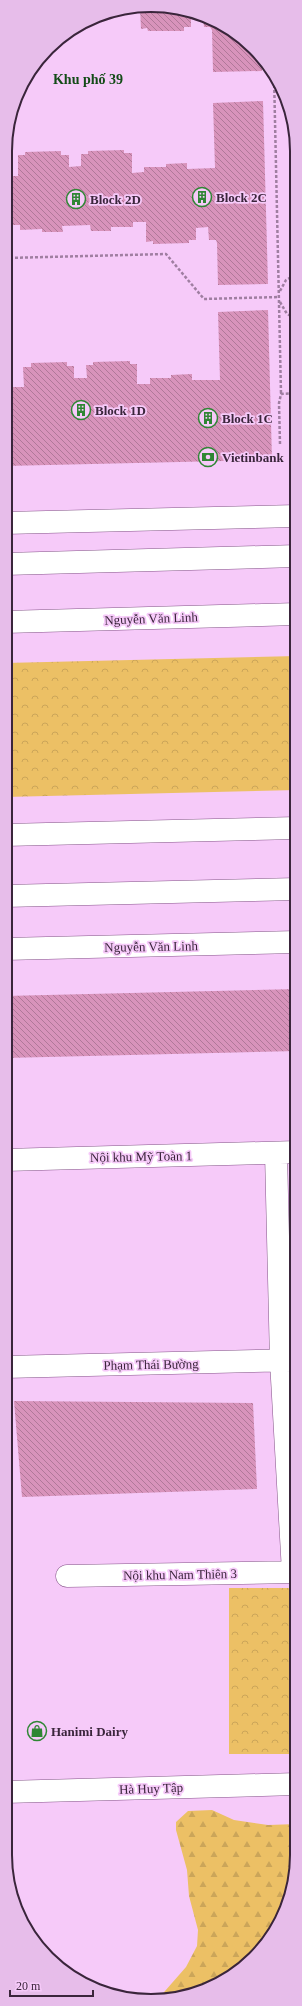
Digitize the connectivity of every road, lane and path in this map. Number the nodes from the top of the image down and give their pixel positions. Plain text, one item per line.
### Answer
1 (274, 87) edge
2 (12, 258) edge
3 (290, 278) edge
4 (279, 297) junction
5 (290, 316) edge
6 (290, 393) edge
7 (281, 394) junction
8 (280, 444) dead end
9 (290, 516) edge
10 (12, 523) edge
11 (290, 556) edge
12 (12, 564) edge
13 (290, 614) edge
14 (12, 622) edge
15 (290, 828) edge
16 (12, 836) edge
17 (290, 889) edge
18 (12, 896) edge
19 (290, 942) edge
20 (12, 949) edge
21 (286, 1153) edge
22 (12, 1160) edge
23 (289, 1361) edge
24 (12, 1368) edge
25 (290, 1396) edge
26 (290, 1572) edge
27 (67, 1576) dead end
28 (290, 1784) edge
29 (12, 1792) edge

1 - 4 path
2 - 4 path
3 - 4 path
4 - 5 path
4 - 7 path
6 - 7 path
7 - 8 path
9 - 10 main road
11 - 12 main road
13 - 14 main road, Nguyễn Văn Linh
15 - 16 main road
17 - 18 main road
19 - 20 main road, Nguyễn Văn Linh
21 - 22 main road, Nội khu Mỹ Toàn 1
21 - 23 main road, Nội khu Mỹ Toàn 1
23 - 24 main road, Phạm Thái Bường
23 - 25 main road, Nội khu Nam Thiên 3
26 - 27 main road, Nội khu Nam Thiên 3
28 - 29 main road, Hà Huy Tập

